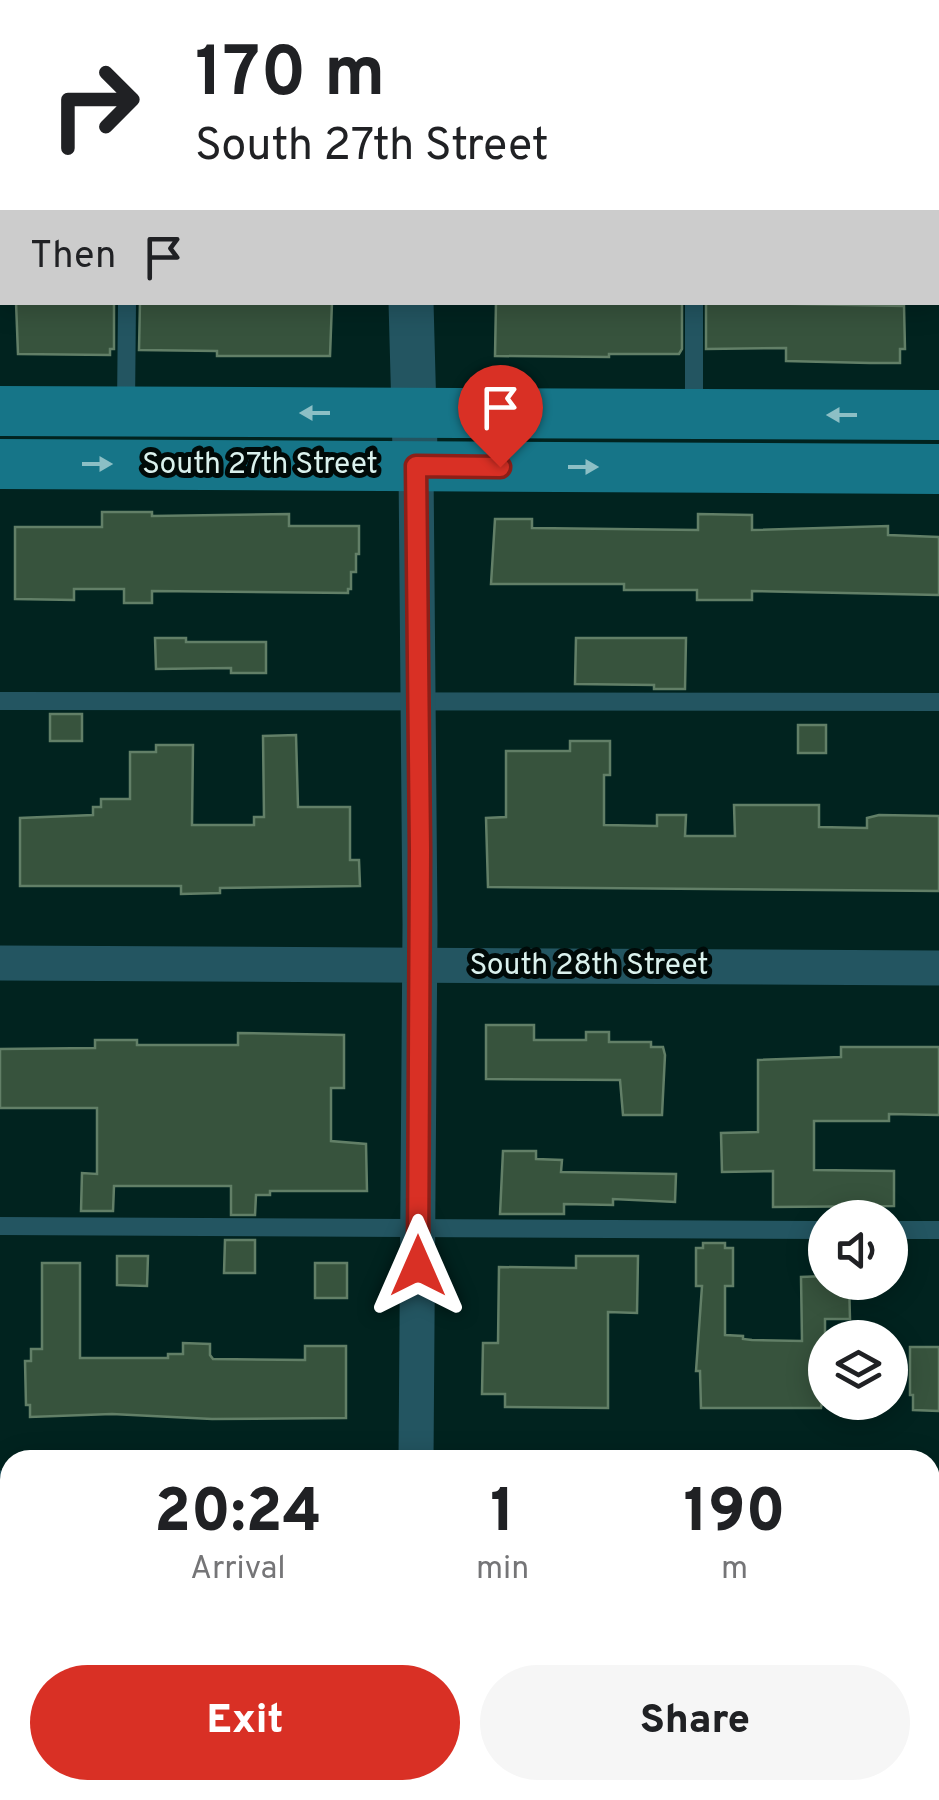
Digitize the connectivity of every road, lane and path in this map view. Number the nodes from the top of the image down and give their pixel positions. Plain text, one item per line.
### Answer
1 (127, 305) edge
2 (411, 305) edge
3 (694, 305) edge
4 (0, 411) edge
5 (126, 411) junction
6 (412, 413) junction
7 (694, 414) junction
8 (939, 416) edge
9 (0, 464) edge
10 (416, 466) junction
11 (939, 469) edge
12 (0, 701) edge
13 (939, 702) edge
14 (420, 703) junction
15 (0, 963) edge
16 (420, 966) junction
17 (939, 968) edge
18 (0, 1226) edge
19 (418, 1229) junction
20 (808, 1230) edge
21 (908, 1230) edge
22 (939, 1230) edge
23 (416, 1450) edge

1 - 5 lane
2 - 6 street
3 - 7 lane
4 - 5 main road, South 27th Street
6 -> 5 main road, South 27th Street
6 - 7 main road, South 27th Street
6 - 10 street
8 -> 7 main road, South 27th Street
9 -> 10 main road, South 27th Street
10 -> 11 main road, South 27th Street
10 - 14 street
12 - 14 lane
13 - 14 lane
14 - 16 street
15 - 16 street, South 28th Street
16 - 17 street, South 28th Street
16 - 19 street
18 - 19 lane
19 - 20 lane
19 - 23 street
21 - 22 lane

